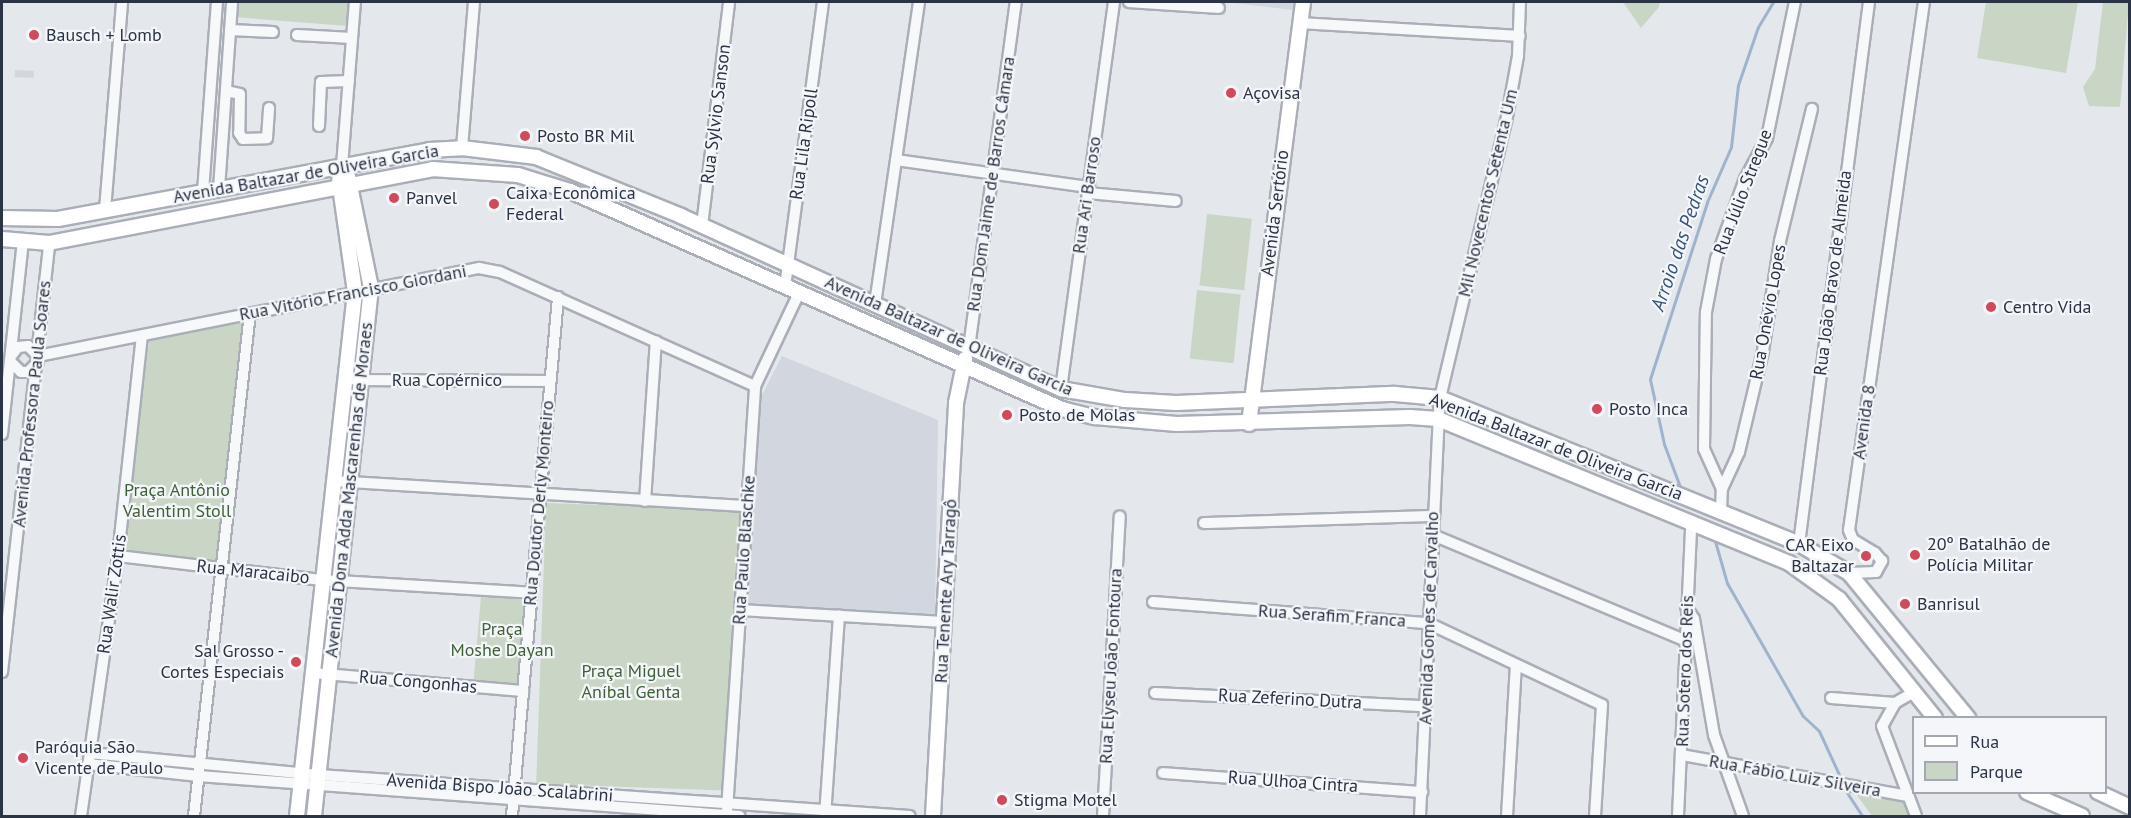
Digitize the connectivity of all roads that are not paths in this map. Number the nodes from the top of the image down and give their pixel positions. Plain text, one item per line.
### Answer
1 (122, 2) edge
2 (217, 2) edge
3 (232, 2) edge
4 (355, 2) edge
5 (474, 2) edge
6 (729, 2) edge
7 (823, 2) edge
8 (919, 2) edge
9 (1016, 2) edge
10 (1114, 2) edge
11 (1130, 2) edge
12 (1303, 2) edge
13 (1520, 2) edge
14 (1795, 2) edge
15 (1869, 2) edge
16 (1924, 2) edge
17 (1201, 4) edge
18 (1219, 8) dead end
19 (1300, 23) junction
20 (230, 30) junction
21 (273, 32) dead end
22 (297, 35) dead end
23 (1520, 36) junction
24 (352, 38) junction
25 (349, 81) junction
26 (226, 91) junction
27 (269, 108) dead end
28 (1812, 110) dead end
29 (319, 126) dead end
30 (462, 148) junction
31 (896, 159) junction
32 (342, 166) junction
33 (994, 173) junction
34 (352, 184) junction
35 (337, 187) junction
36 (219, 189) junction
37 (1088, 190) junction
38 (203, 192) junction
39 (1176, 201) dead end
40 (105, 210) junction
41 (2, 218) edge
42 (702, 226) junction
43 (2, 239) edge
44 (24, 242) junction
45 (50, 243) junction
46 (787, 266) junction
47 (785, 287) junction
48 (371, 288) junction
49 (355, 292) junction
50 (799, 293) junction
51 (558, 297) junction
52 (875, 304) junction
53 (250, 313) junction
54 (142, 336) junction
55 (656, 341) junction
56 (969, 348) junction
57 (8, 359) edge
58 (38, 359) junction
59 (963, 366) junction
60 (345, 380) junction
61 (362, 380) junction
62 (550, 381) junction
63 (756, 386) junction
64 (1061, 389) junction
65 (1440, 398) junction
66 (1251, 400) junction
67 (1438, 419) junction
68 (1249, 424) junction
69 (2, 434) edge
70 (333, 481) junction
71 (350, 482) junction
72 (1722, 489) junction
73 (540, 495) junction
74 (645, 501) junction
75 (747, 506) junction
76 (1721, 512) junction
77 (1120, 516) dead end
78 (1433, 516) junction
79 (1204, 523) dead end
80 (1694, 527) junction
81 (1433, 535) junction
82 (1799, 544) junction
83 (118, 556) junction
84 (222, 570) junction
85 (1849, 573) junction
86 (322, 580) junction
87 (339, 581) junction
88 (532, 593) junction
89 (1153, 602) dead end
90 (1686, 607) junction
91 (740, 610) junction
92 (839, 615) junction
93 (5, 616) edge
94 (944, 622) junction
95 (1428, 623) junction
96 (4, 636) edge
97 (1684, 640) junction
98 (1516, 665) junction
99 (2, 672) edge
100 (312, 673) junction
101 (329, 675) junction
102 (523, 691) junction
103 (1914, 692) junction
104 (1155, 693) dead end
105 (1831, 698) dead end
106 (1895, 703) junction
107 (1425, 706) junction
108 (1934, 716) edge
109 (1967, 716) edge
110 (1682, 755) junction
111 (89, 758) junction
112 (1723, 763) junction
113 (199, 771) junction
114 (1163, 773) dead end
115 (301, 779) junction
116 (318, 780) junction
117 (1422, 792) junction
118 (514, 794) junction
119 (2032, 794) edge
120 (2102, 794) edge
121 (622, 796) junction
122 (1908, 796) junction
123 (727, 804) junction
124 (2130, 807) edge
125 (621, 812) edge
126 (825, 813) edge
127 (81, 816) edge
128 (194, 816) edge
129 (297, 816) edge
130 (315, 816) edge
131 (512, 816) edge
132 (726, 816) edge
133 (741, 816) edge
134 (910, 816) edge
135 (933, 816) edge
136 (1103, 816) edge
137 (1420, 816) edge
138 (1507, 816) edge
139 (1595, 816) edge
140 (1678, 816) edge
141 (1743, 816) edge
142 (1916, 816) edge
143 (2082, 816) edge

1 - 40 street
2 - 38 street
3 - 20 street
4 - 24 street
5 - 30 street
6 - 42 street, Rua Sylvio Sanson
7 - 46 street, Rua Lila Ripoll
8 - 31 street
9 - 33 street, Rua Dom Jaime de Barros Câmara
10 - 37 street, Rua Ari Barroso
11 - 17 street
12 - 19 main road, Avenida Sertório
13 - 23 street, Mil Novecentos Setenta Um
14 - 72 street, Rua Júlio Stregue
15 - 82 street, Rua João Bravo de Almeida
16 - 85 street, Avenida 8
17 - 18 street
19 - 23 street
19 - 66 main road, Avenida Sertório
20 - 21 street
20 - 26 street
22 - 24 street
23 - 65 street, Mil Novecentos Setenta Um
24 - 25 street
25 - 29 street
25 - 32 street
26 - 27 street
26 - 36 street
28 - 72 street, Rua Onévio Lopes
30 - 32 main road, Avenida Baltazar de Oliveira Garcia
30 - 42 main road, Avenida Baltazar de Oliveira Garcia
31 - 33 street
31 - 52 street
32 - 34 main road, Avenida Dona Adda Mascarenhas de Moraes
32 - 35 main road
32 - 36 main road, Avenida Baltazar de Oliveira Garcia
33 - 37 street
33 - 56 street, Rua Dom Jaime de Barros Câmara
34 - 35 main road, Avenida Baltazar de Oliveira Garcia
34 - 47 main road, Avenida Baltazar de Oliveira Garcia
34 - 48 main road, Avenida Dona Adda Mascarenhas de Moraes
35 - 45 main road, Avenida Baltazar de Oliveira Garcia
35 - 49 main road, Avenida Dona Adda Mascarenhas de Moraes
36 - 38 main road, Avenida Baltazar de Oliveira Garcia
37 - 39 street
37 - 64 street, Rua Ari Barroso
38 - 40 main road, Avenida Baltazar de Oliveira Garcia
40 - 41 main road, Avenida Baltazar de Oliveira Garcia
42 - 46 main road, Avenida Baltazar de Oliveira Garcia
43 - 44 main road, Avenida Baltazar de Oliveira Garcia
44 - 45 main road, Avenida Baltazar de Oliveira Garcia
44 - 57 street, Avenida Professora Paula Soares
45 - 58 street, Avenida Professora Paula Soares
46 - 47 street, Rua Lila Ripoll
46 - 52 main road, Avenida Baltazar de Oliveira Garcia
47 - 50 main road, Avenida Baltazar de Oliveira Garcia
48 - 49 street, Rua Vitório Francisco Giordani
48 - 51 street, Rua Vitório Francisco Giordani
48 - 61 main road, Avenida Dona Adda Mascarenhas de Moraes
49 - 53 street, Rua Vitório Francisco Giordani
49 - 60 main road, Avenida Dona Adda Mascarenhas de Moraes
50 - 59 main road, Avenida Baltazar de Oliveira Garcia
50 - 63 street, Rua Paulo Blaschke
51 - 55 street, Rua Vitório Francisco Giordani
51 - 62 street, Rua Doutor Derly Monteiro
52 - 56 main road, Avenida Baltazar de Oliveira Garcia
53 - 54 street, Rua Vitório Francisco Giordani
53 - 84 street
54 - 58 street, Rua Vitório Francisco Giordani
54 - 83 street, Rua Walir Zottis
55 - 63 street, Rua Vitório Francisco Giordani
55 - 74 street
56 - 59 main road, Rua Dom Jaime de Barros Câmara
56 - 64 main road, Avenida Baltazar de Oliveira Garcia
57 - 58 street
57 - 58 street
57 - 69 street, Avenida Professora Paula Soares
58 - 93 street, Avenida Professora Paula Soares
59 - 68 main road, Avenida Baltazar de Oliveira Garcia
59 - 94 main road, Rua Tenente Ary Tarragô
60 - 61 street, Rua Copérnico
60 - 70 main road, Avenida Dona Adda Mascarenhas de Moraes
61 - 62 street, Rua Copérnico
61 - 71 main road, Avenida Dona Adda Mascarenhas de Moraes
62 - 73 street, Rua Doutor Derly Monteiro
63 - 75 street, Rua Paulo Blaschke
64 - 66 main road, Avenida Baltazar de Oliveira Garcia
65 - 66 main road, Avenida Baltazar de Oliveira Garcia
65 - 67 street, Avenida Gomes de Carvalho
65 - 76 main road, Avenida Baltazar de Oliveira Garcia
66 - 68 main road, Avenida Sertório
67 - 68 main road, Avenida Baltazar de Oliveira Garcia
67 - 78 street, Avenida Gomes de Carvalho
67 - 80 main road, Avenida Baltazar de Oliveira Garcia
70 - 71 street
70 - 86 main road, Avenida Dona Adda Mascarenhas de Moraes
71 - 73 street
71 - 87 main road, Avenida Dona Adda Mascarenhas de Moraes
72 - 76 street, Rua Onévio Lopes
73 - 74 street
73 - 88 street, Rua Doutor Derly Monteiro
74 - 75 street
75 - 91 street, Rua Paulo Blaschke
76 - 82 main road, Avenida Baltazar de Oliveira Garcia
77 - 136 street, Rua Elyseu João Fontoura
78 - 79 street
78 - 81 street, Avenida Gomes de Carvalho
80 - 90 street, Rua Sotero dos Reis
80 - 103 main road, Avenida Baltazar de Oliveira Garcia
81 - 95 street, Avenida Gomes de Carvalho
81 - 97 street
82 - 85 main road, Avenida Baltazar de Oliveira Garcia
83 - 84 street, Rua Maracaibo
83 - 111 street, Rua Walir Zottis
84 - 86 street, Rua Maracaibo
84 - 113 street
85 - 109 main road, Avenida Baltazar de Oliveira Garcia
86 - 87 street, Rua Maracaibo
86 - 100 main road, Avenida Dona Adda Mascarenhas de Moraes
87 - 88 street, Rua Maracaibo
87 - 101 main road, Avenida Dona Adda Mascarenhas de Moraes
88 - 102 street, Rua Doutor Derly Monteiro
89 - 95 street, Rua Serafim Franca
90 - 97 street, Rua Sotero dos Reis
90 - 112 street
91 - 92 street
91 - 123 street, Rua Paulo Blaschke
92 - 94 street
92 - 126 street
93 - 96 street, Avenida Professora Paula Soares
94 - 135 main road, Rua Tenente Ary Tarragô
95 - 98 street, Rua Serafim Franca
95 - 107 street, Avenida Gomes de Carvalho
96 - 99 street, Avenida Professora Paula Soares
97 - 110 street, Rua Sotero dos Reis
98 - 138 street
98 - 139 street, Rua Serafim Franca
100 - 101 street, Rua Congonhas
100 - 115 main road, Avenida Dona Adda Mascarenhas de Moraes
101 - 102 street, Rua Congonhas
101 - 116 main road, Avenida Dona Adda Mascarenhas de Moraes
102 - 118 street, Rua Doutor Derly Monteiro
103 - 106 street
103 - 108 main road, Avenida Baltazar de Oliveira Garcia
104 - 107 street, Rua Zeferino Dutra
105 - 106 street
106 - 122 street
107 - 117 street, Avenida Gomes de Carvalho
110 - 112 street, Rua Fábio Luiz Silveira
110 - 140 street, Rua Sotero dos Reis
111 - 113 street, Avenida Bispo João Scalabrini
111 - 127 street, Rua Walir Zottis
112 - 122 street, Rua Fábio Luiz Silveira
112 - 141 street
113 - 115 street, Avenida Bispo João Scalabrini
113 - 128 street
114 - 117 street, Rua Ulhoa Cintra
115 - 116 street, Avenida Bispo João Scalabrini
115 - 129 main road, Avenida Dona Adda Mascarenhas de Moraes
116 - 118 street, Avenida Bispo João Scalabrini
116 - 130 main road, Avenida Dona Adda Mascarenhas de Moraes
117 - 137 street, Avenida Gomes de Carvalho
118 - 121 street, Avenida Bispo João Scalabrini
118 - 125 street, Avenida Bispo João Scalabrini
118 - 131 street, Rua Doutor Derly Monteiro
119 - 143 main road
120 - 124 main road
121 - 123 street, Avenida Bispo João Scalabrini
121 - 125 street
122 - 142 street
123 - 126 street, Avenida Bispo João Scalabrini
123 - 132 street, Rua Paulo Blaschke
125 - 132 street, Avenida Bispo João Scalabrini
126 - 134 street, Avenida Bispo João Scalabrini
132 - 133 street, Avenida Bispo João Scalabrini

